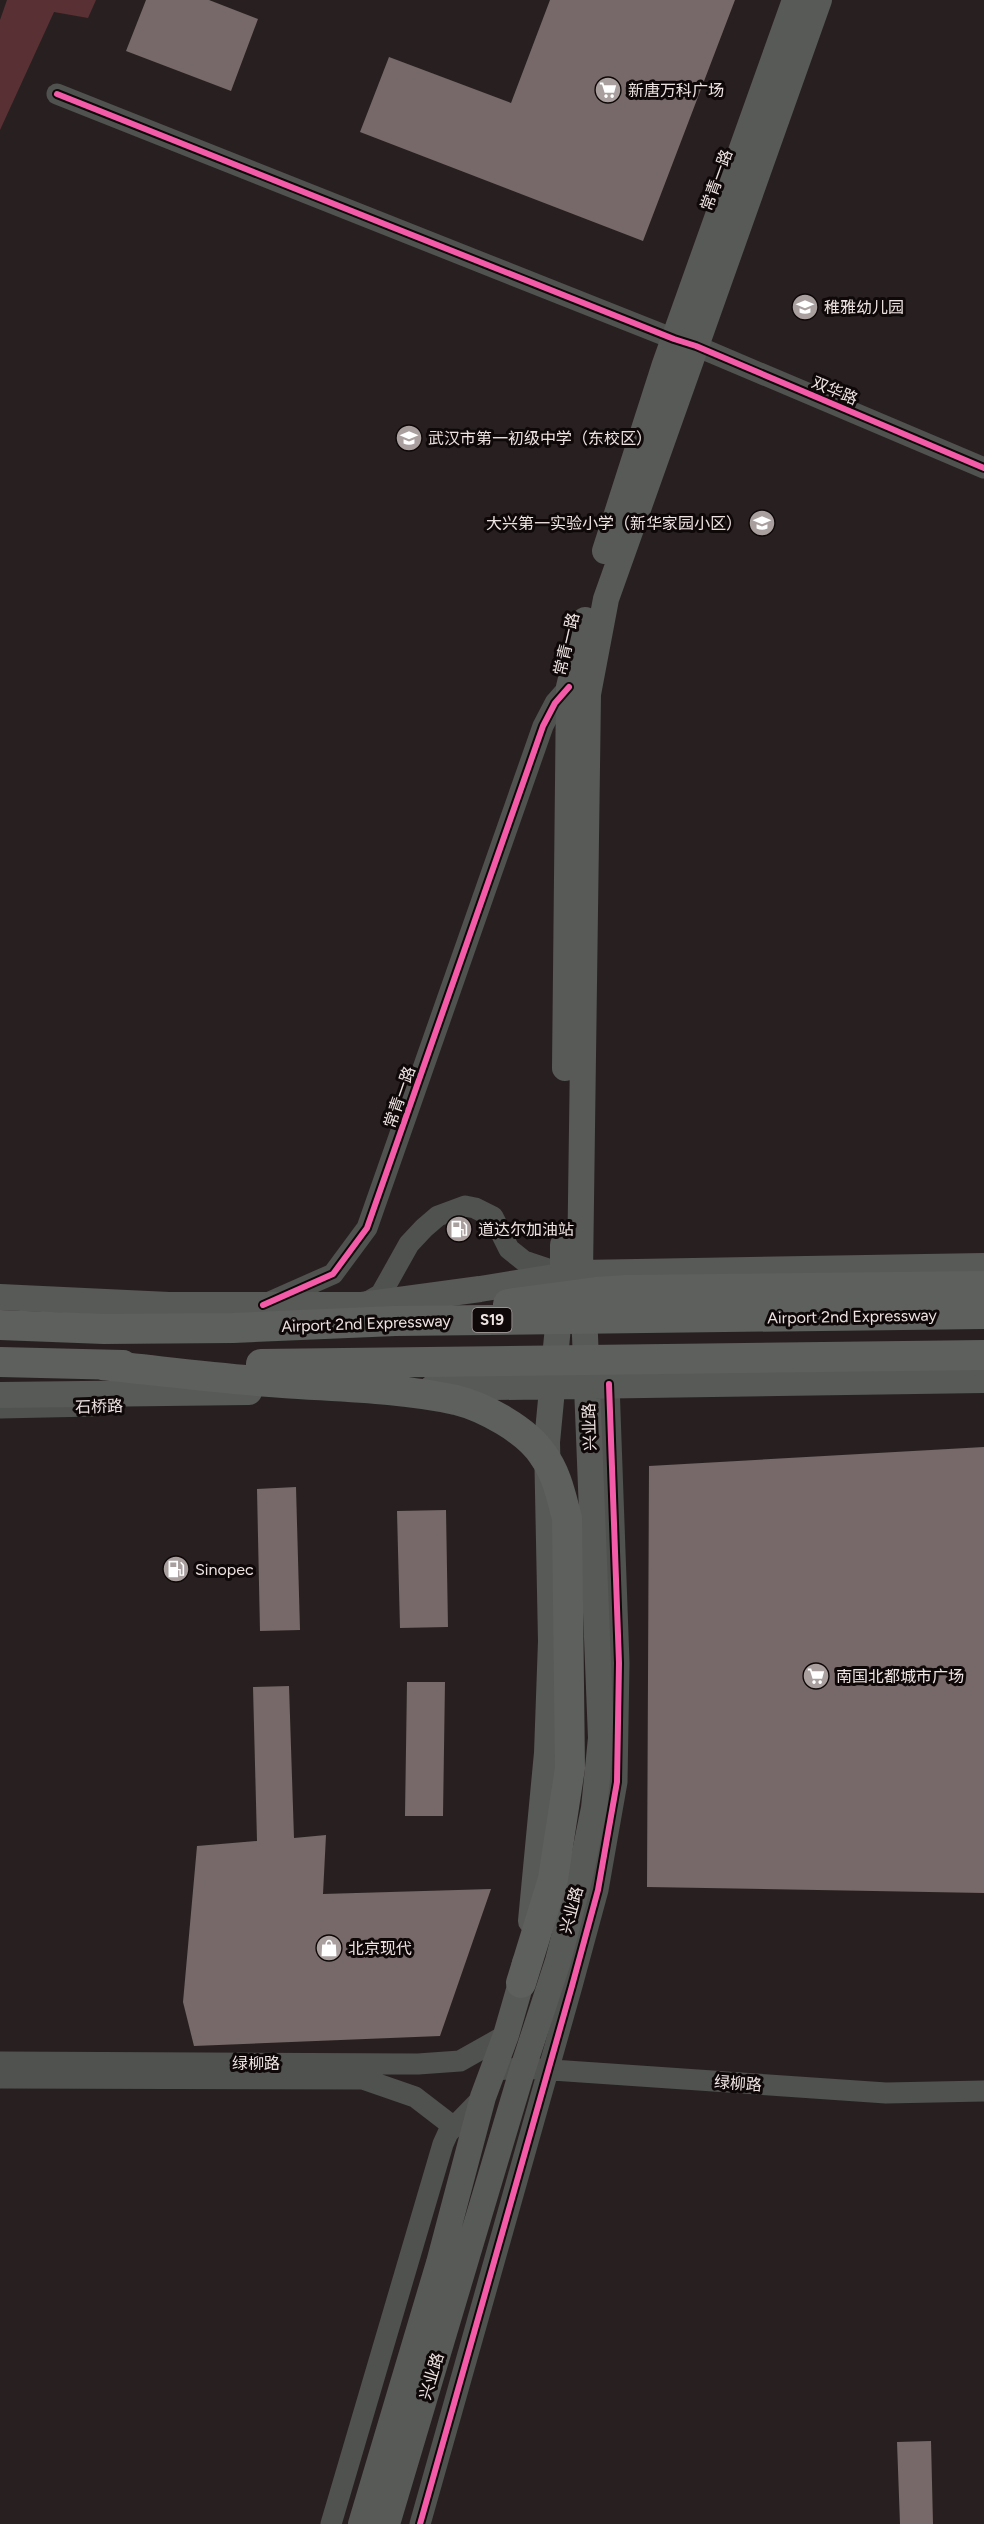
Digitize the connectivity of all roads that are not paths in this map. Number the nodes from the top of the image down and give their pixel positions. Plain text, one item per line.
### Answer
1 (795, 0) edge
2 (819, 0) edge
3 (57, 94) dead end
4 (685, 343) junction
5 (984, 468) edge
6 (569, 687) junction
7 (984, 1266) edge
8 (571, 1274) junction
9 (984, 1286) edge
10 (0, 1297) edge
11 (263, 1305) junction
12 (362, 1305) junction
13 (984, 1314) edge
14 (396, 1321) junction
15 (0, 1325) edge
16 (984, 1355) edge
17 (0, 1362) edge
18 (102, 1365) junction
19 (984, 1380) edge
20 (598, 1384) junction
21 (550, 1386) junction
22 (197, 1392) junction
23 (0, 1395) edge
24 (0, 1408) edge
25 (521, 1983) junction
26 (506, 2035) junction
27 (0, 2062) edge
28 (523, 2068) junction
29 (493, 2070) junction
30 (549, 2070) junction
31 (0, 2078) edge
32 (984, 2091) edge
33 (483, 2097) junction
34 (454, 2127) junction
35 (331, 2524) edge
36 (361, 2524) edge
37 (387, 2524) edge
38 (420, 2524) edge

1 - 4 main road, 常青一路
2 - 4 main road, 常青一路
3 - 4 street, 双华路
4 - 5 street, 双华路
4 - 6 main road, 常青一路
4 - 8 main road, 常青一路
6 - 8 main road, 常青一路
6 - 11 street, 常青一路
7 - 8 main road
8 - 12 main road
8 - 12 street
8 - 20 main road, 兴业路
8 - 21 main road, 兴业路
9 - 14 highway
10 - 11 main road
11 - 12 main road
13 - 14 highway, Airport 2nd Expressway / S19
14 - 15 highway, Airport 2nd Expressway / S19
16 - 18 highway
17 - 18 highway
18 - 25 highway
19 - 20 main road
20 - 21 main road
20 - 28 main road, 兴业路
20 - 30 street
21 - 22 main road
21 - 25 main road, 兴业路
22 - 23 main road
22 - 24 street, 石桥路
25 - 26 main road, 兴业路
26 - 27 street, 绿柳路
26 - 29 main road, 兴业路
28 - 29 street, 绿柳路
28 - 30 street, 绿柳路
28 - 37 main road, 兴业路
29 - 33 main road, 兴业路
30 - 32 street, 绿柳路
30 - 38 street
31 - 34 street, 绿柳路
33 - 34 street
33 - 36 main road, 兴业路
34 - 35 street

